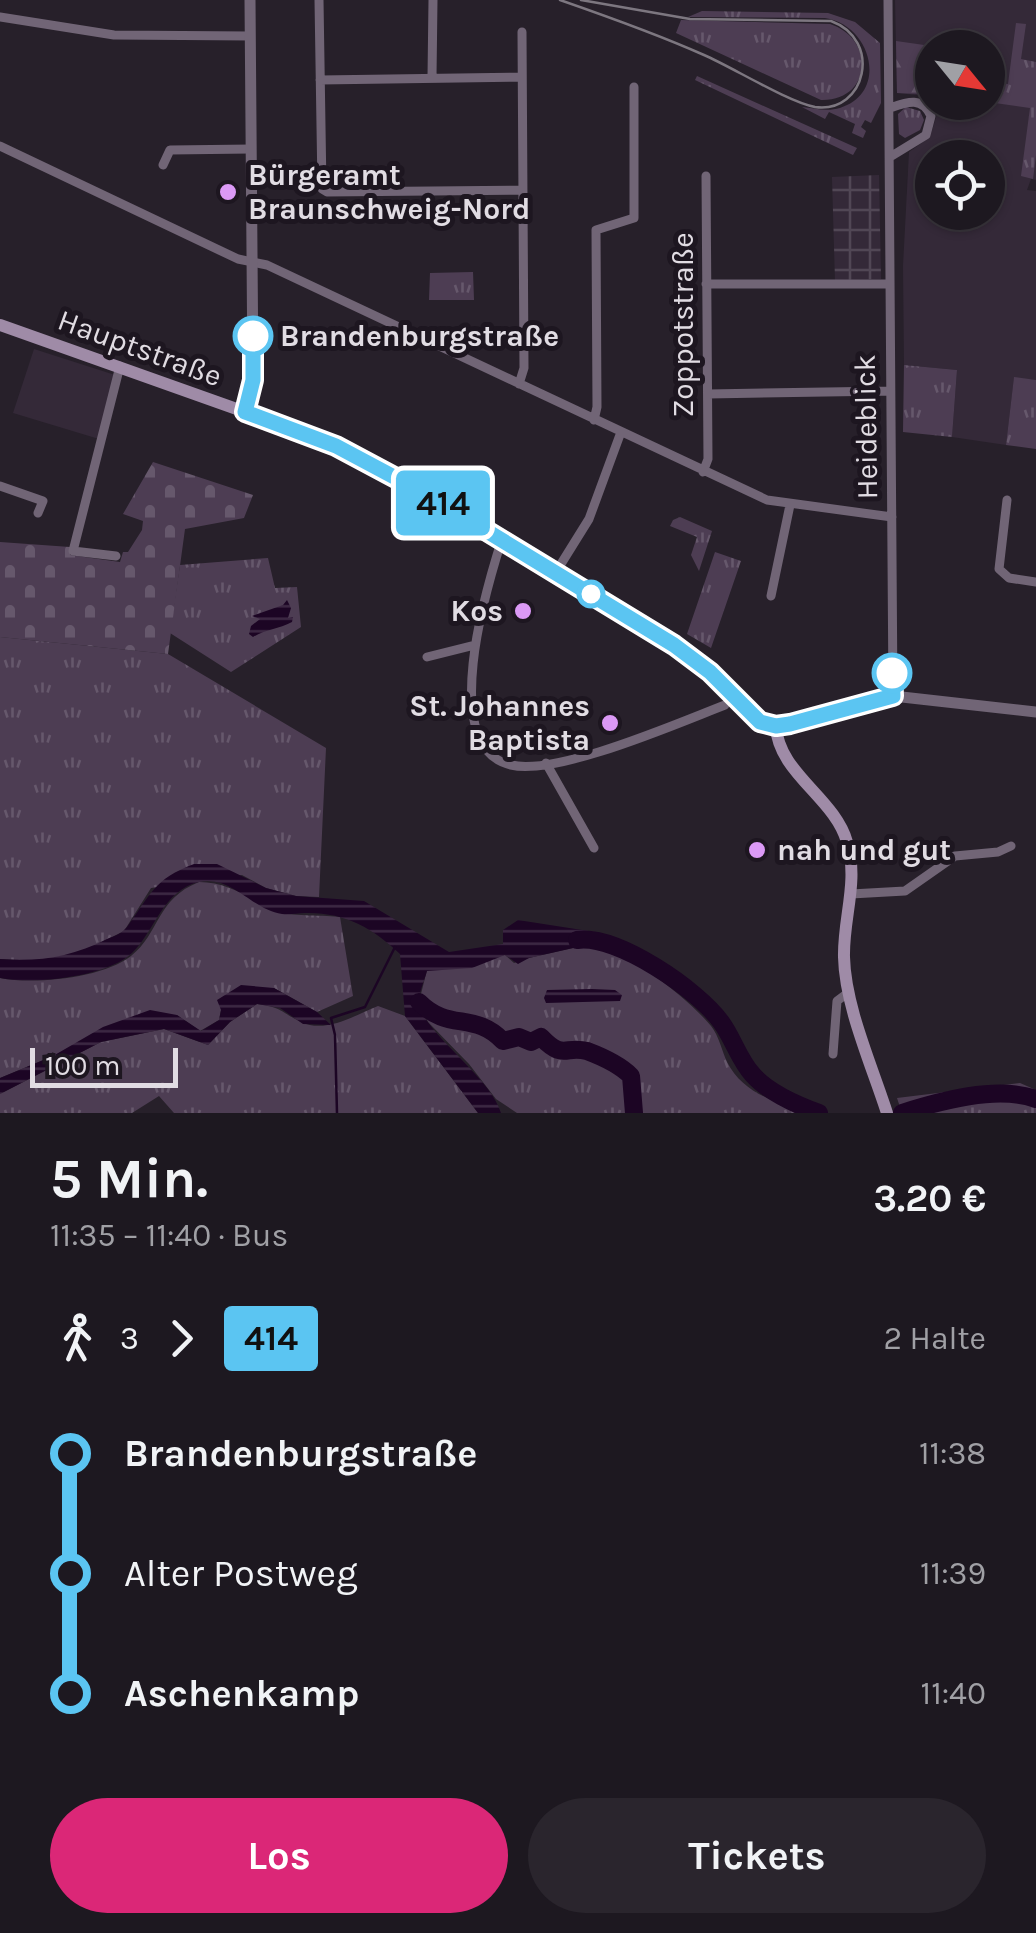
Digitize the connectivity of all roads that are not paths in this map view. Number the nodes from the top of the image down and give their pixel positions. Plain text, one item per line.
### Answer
1 (250, 0) edge
2 (319, 0) edge
3 (433, 0) edge
4 (888, 0) edge
5 (0, 17) edge
6 (522, 32) dead end
7 (250, 36) junction
8 (432, 77) junction
9 (521, 77) junction
10 (320, 80) junction
11 (634, 87) dead end
12 (890, 108) junction
13 (0, 146) edge
14 (251, 148) junction
15 (890, 158) junction
16 (163, 165) dead end
17 (706, 176) dead end
18 (523, 190) junction
19 (251, 261) junction
20 (706, 284) junction
21 (890, 284) junction
22 (1, 328) edge
23 (120, 366) junction
24 (519, 384) junction
25 (890, 391) junction
26 (708, 394) junction
27 (245, 412) junction
28 (594, 420) junction
29 (621, 432) junction
30 (703, 472) junction
31 (0, 486) edge
32 (1007, 500) dead end
33 (790, 505) junction
34 (38, 513) dead end
35 (892, 517) junction
36 (502, 539) junction
37 (116, 556) dead end
38 (556, 572) junction
39 (1036, 582) edge
40 (771, 596) dead end
41 (475, 645) junction
42 (426, 657) dead end
43 (893, 696) junction
44 (724, 705) dead end
45 (1036, 712) edge
46 (776, 726) junction
47 (546, 763) junction
48 (1012, 846) dead end
49 (594, 848) dead end
50 (851, 894) junction
51 (849, 992) junction
52 (833, 1054) dead end
53 (888, 1113) edge

1 - 7 street
2 - 10 street
3 - 8 street
4 - 12 street, Heideblick
5 - 7 street
6 - 9 street
7 - 14 street
8 - 9 street
8 - 10 street
9 - 18 street
10 - 18 street
11 - 28 street
12 - 15 street, Heideblick
12 - 15 street
13 - 19 street
14 - 16 street
14 - 19 street
15 - 21 street, Heideblick
17 - 20 street, Zoppotstraße
18 - 24 street
19 - 24 street
19 - 27 street
20 - 21 street
20 - 26 street, Zoppotstraße
21 - 25 street, Heideblick
22 - 23 main road, Hauptstraße
23 - 27 main road, Hauptstraße
23 - 37 street
24 - 28 street
25 - 26 street
25 - 35 street, Heideblick
26 - 30 street, Zoppotstraße
27 - 36 main road, Hauptstraße
28 - 29 street
29 - 30 street
29 - 38 street
30 - 33 street
31 - 34 street
32 - 39 street
33 - 35 street
33 - 40 street
35 - 43 street, Heideblick
36 - 38 main road, Hauptstraße
36 - 41 street
38 - 46 main road, Hauptstraße
41 - 42 street
41 - 47 street
43 - 45 street
43 - 46 street
44 - 47 street
46 - 50 main road, Hauptstraße
47 - 49 street
48 - 50 street
50 - 51 main road, Hauptstraße
51 - 52 street
51 - 53 main road, Hauptstraße

